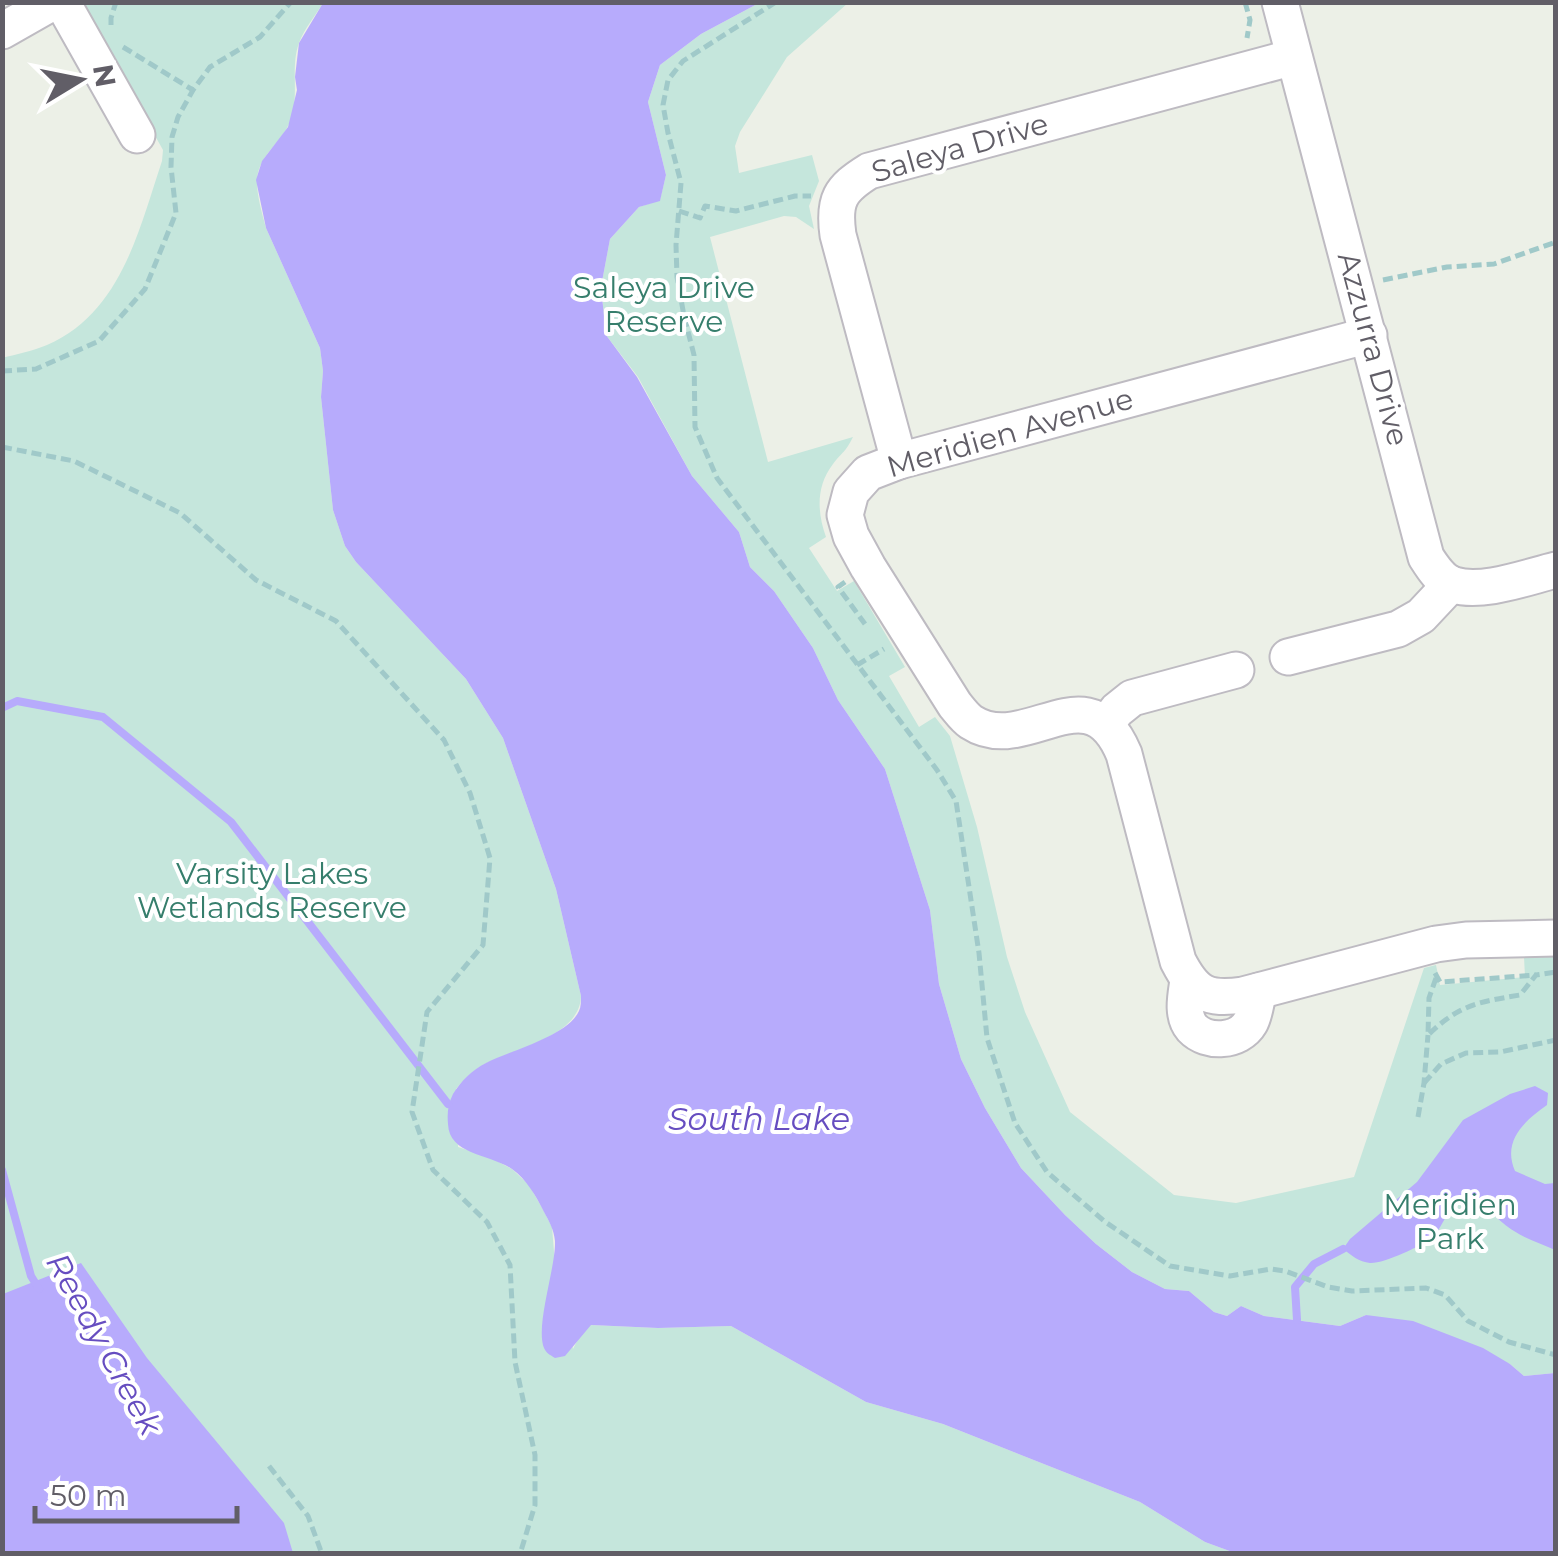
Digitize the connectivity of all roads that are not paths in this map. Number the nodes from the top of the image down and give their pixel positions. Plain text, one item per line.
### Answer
1 (53, 2) edge
2 (62, 2) edge
3 (1280, 2) edge
4 (2, 31) edge
5 (1294, 56) junction
6 (137, 135) dead end
7 (1369, 335) junction
8 (899, 461) junction
9 (1556, 570) edge
10 (1451, 584) junction
11 (1288, 657) dead end
12 (1236, 670) dead end
13 (1106, 724) junction
14 (1556, 938) edge

1 - 4 street
2 - 6 street
3 - 5 street, Azzurra Drive
5 - 7 street, Azzurra Drive
5 - 8 street, Saleya Drive
7 - 8 street, Meridien Avenue
7 - 10 street, Azzurra Drive
8 - 13 street, Meridien Avenue
9 - 10 street
10 - 11 street
12 - 13 street
13 - 14 street

